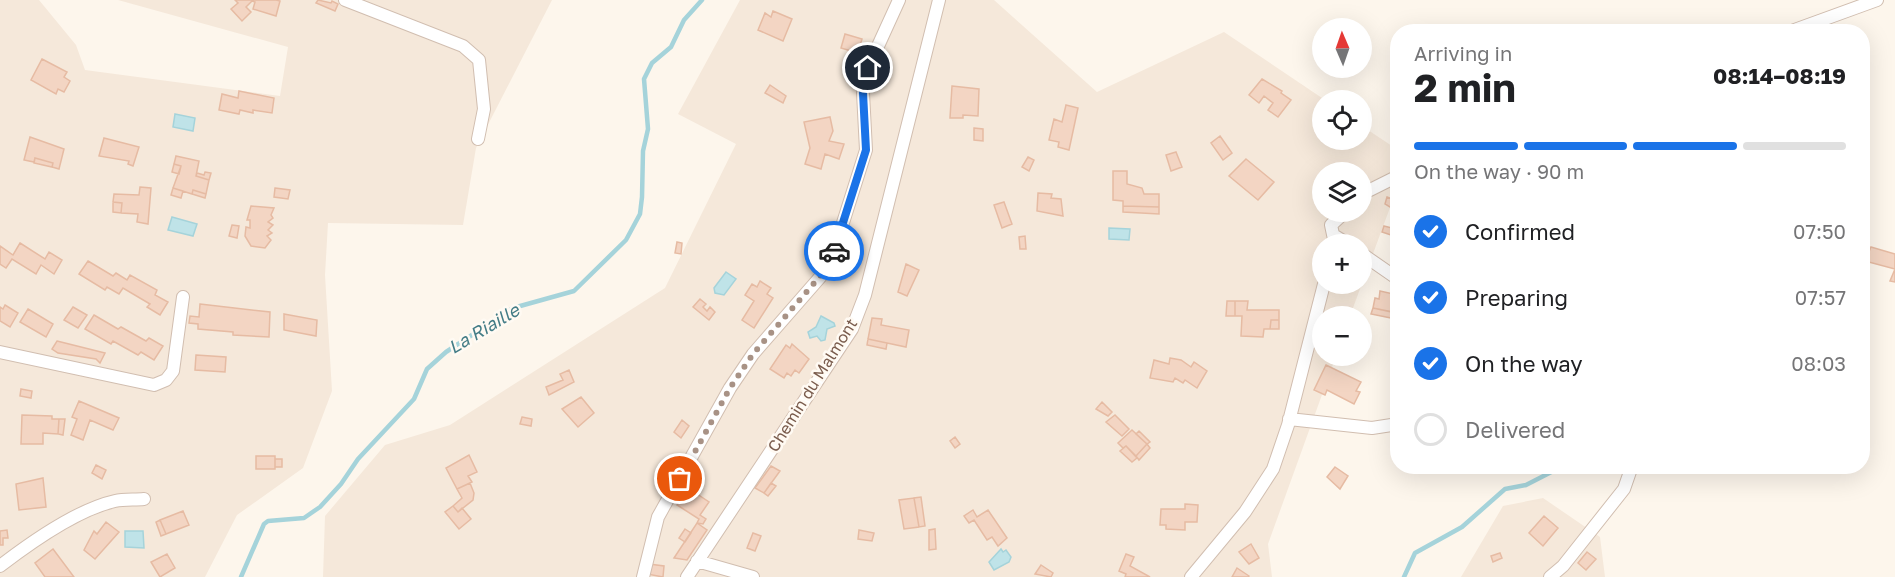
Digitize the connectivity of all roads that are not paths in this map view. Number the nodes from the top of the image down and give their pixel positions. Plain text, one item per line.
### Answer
1 (345, 0) edge
2 (899, 0) edge
3 (939, 0) edge
4 (1877, 0) edge
5 (1811, 24) edge
6 (478, 139) dead end
7 (1390, 180) edge
8 (1372, 189) edge
9 (1372, 261) edge
10 (1390, 273) edge
11 (1321, 294) edge
12 (183, 297) dead end
13 (0, 352) edge
14 (1289, 419) junction
15 (1390, 425) edge
16 (1629, 474) edge
17 (144, 499) dead end
18 (697, 561) junction
19 (0, 566) edge
20 (643, 577) edge
21 (687, 577) edge
22 (753, 577) edge
23 (1191, 577) edge
24 (1550, 577) edge

1 - 6 street
2 - 20 street
3 - 18 street, Chemin du Malmont
4 - 5 street
7 - 8 street
9 - 10 street
11 - 14 street
12 - 13 street
14 - 15 street
14 - 23 street
16 - 24 street
17 - 19 street
18 - 21 street, Chemin du Malmont
18 - 22 street

